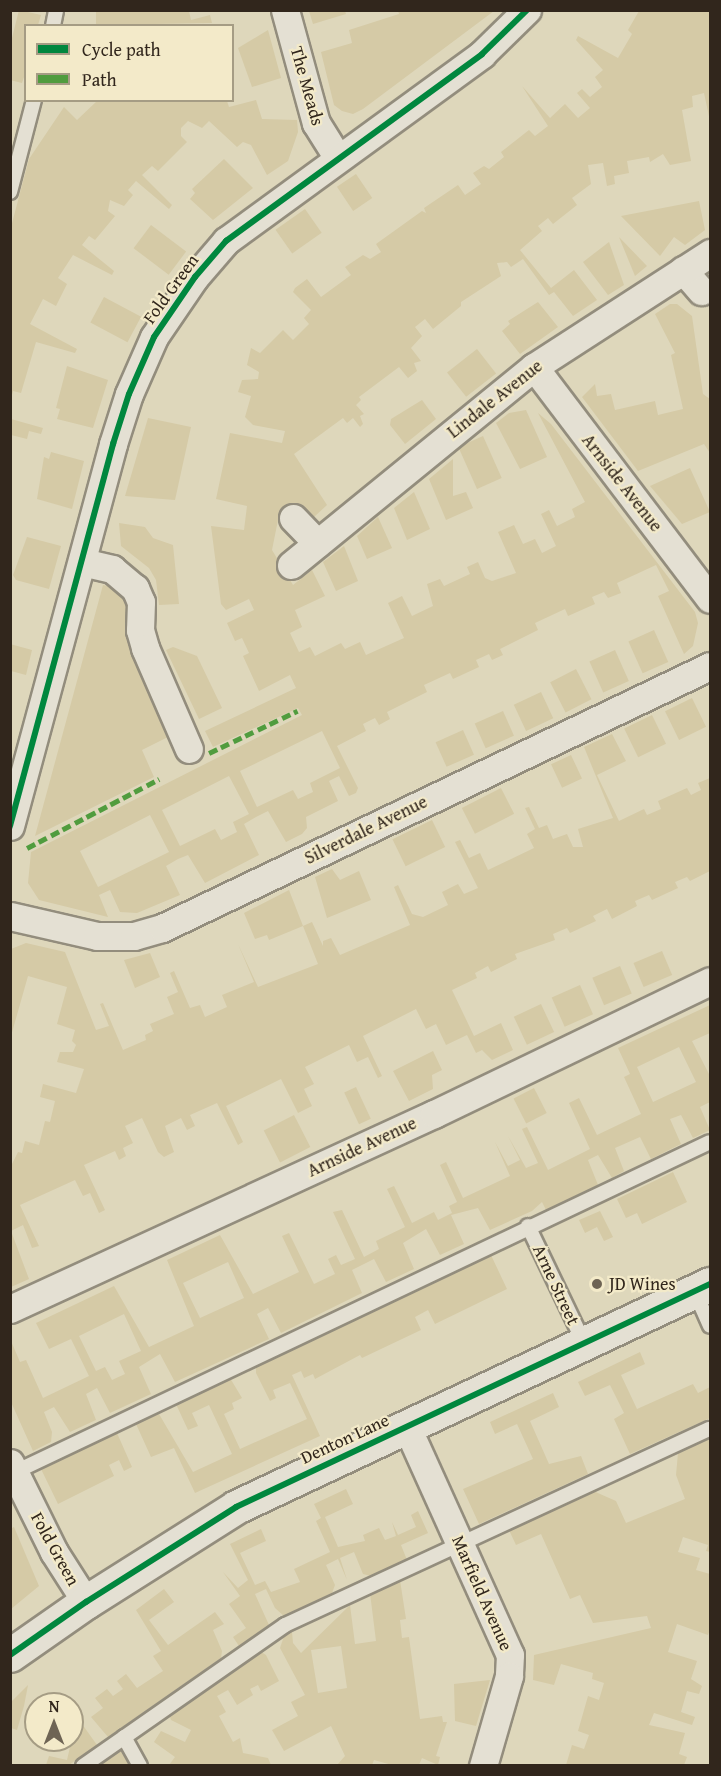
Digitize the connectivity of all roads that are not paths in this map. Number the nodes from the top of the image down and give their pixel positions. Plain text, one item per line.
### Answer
1 (285, 10) edge
2 (527, 10) edge
3 (33, 102) edge
4 (337, 158) junction
5 (10, 192) edge
6 (711, 253) edge
7 (683, 270) junction
8 (701, 291) dead end
9 (534, 367) junction
10 (293, 518) dead end
11 (317, 543) junction
12 (82, 562) junction
13 (291, 565) dead end
14 (711, 599) edge
15 (711, 666) edge
16 (189, 749) dead end
17 (10, 826) edge
18 (10, 916) edge
19 (711, 981) edge
20 (711, 1142) edge
21 (528, 1226) junction
22 (703, 1288) edge
23 (10, 1309) edge
24 (711, 1326) edge
25 (584, 1343) junction
26 (407, 1427) junction
27 (711, 1429) edge
28 (13, 1468) edge
29 (460, 1542) junction
30 (86, 1602) junction
31 (10, 1655) edge
32 (124, 1737) junction
33 (83, 1766) edge
34 (140, 1766) edge
35 (483, 1766) edge

1 - 4 street, The Meads
2 - 4 street, Fold Green
3 - 5 lane
4 - 12 street, Fold Green
6 - 7 street, Lindale Avenue
7 - 8 street
7 - 9 street, Lindale Avenue
9 - 11 street, Lindale Avenue
9 - 14 street, Arnside Avenue
10 - 11 street
11 - 13 street, Lindale Avenue
12 - 16 street
12 - 17 street, Fold Green
15 - 18 street, Silverdale Avenue
19 - 23 street, Arnside Avenue
20 - 21 lane
21 - 25 lane, Arne Street
21 - 28 lane
22 - 24 lane
22 - 25 street, Denton Lane
25 - 26 street, Denton Lane
26 - 29 street, Marfield Avenue
26 - 30 street, Denton Lane
27 - 29 lane
28 - 30 street, Fold Green
29 - 32 lane
29 - 35 street, Marfield Avenue
30 - 31 street, Denton Lane
32 - 33 lane
32 - 34 lane

